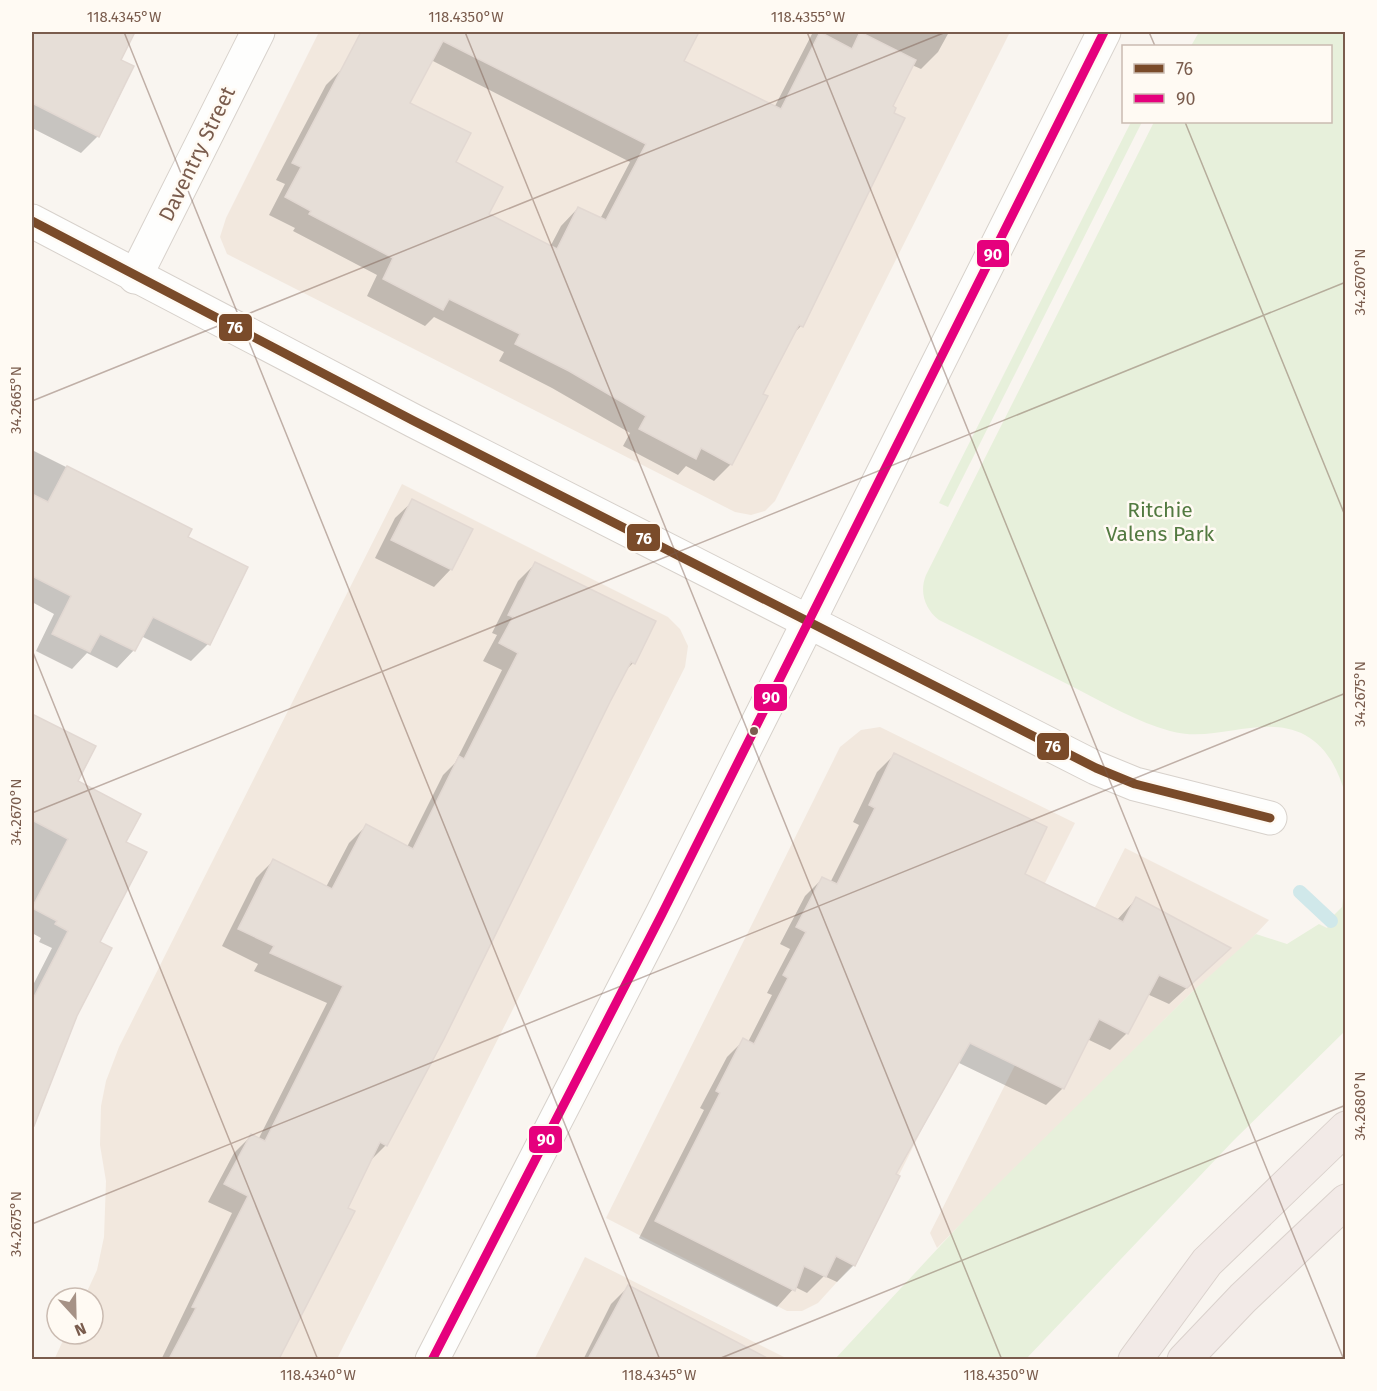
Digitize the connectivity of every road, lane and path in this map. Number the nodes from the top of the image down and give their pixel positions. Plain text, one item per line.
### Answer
1 (258, 32) edge
2 (1104, 32) edge
3 (32, 221) edge
4 (135, 278) junction
5 (807, 620) junction
6 (1270, 818) dead end
7 (1346, 1128) edge
8 (1346, 1202) edge
9 (432, 1359) edge
10 (1135, 1359) edge
11 (1184, 1359) edge

1 - 4 street, Daventry Street
2 - 5 street
3 - 4 street
4 - 5 street
5 - 6 street
5 - 9 street
7 - 10 highway
8 - 11 highway

